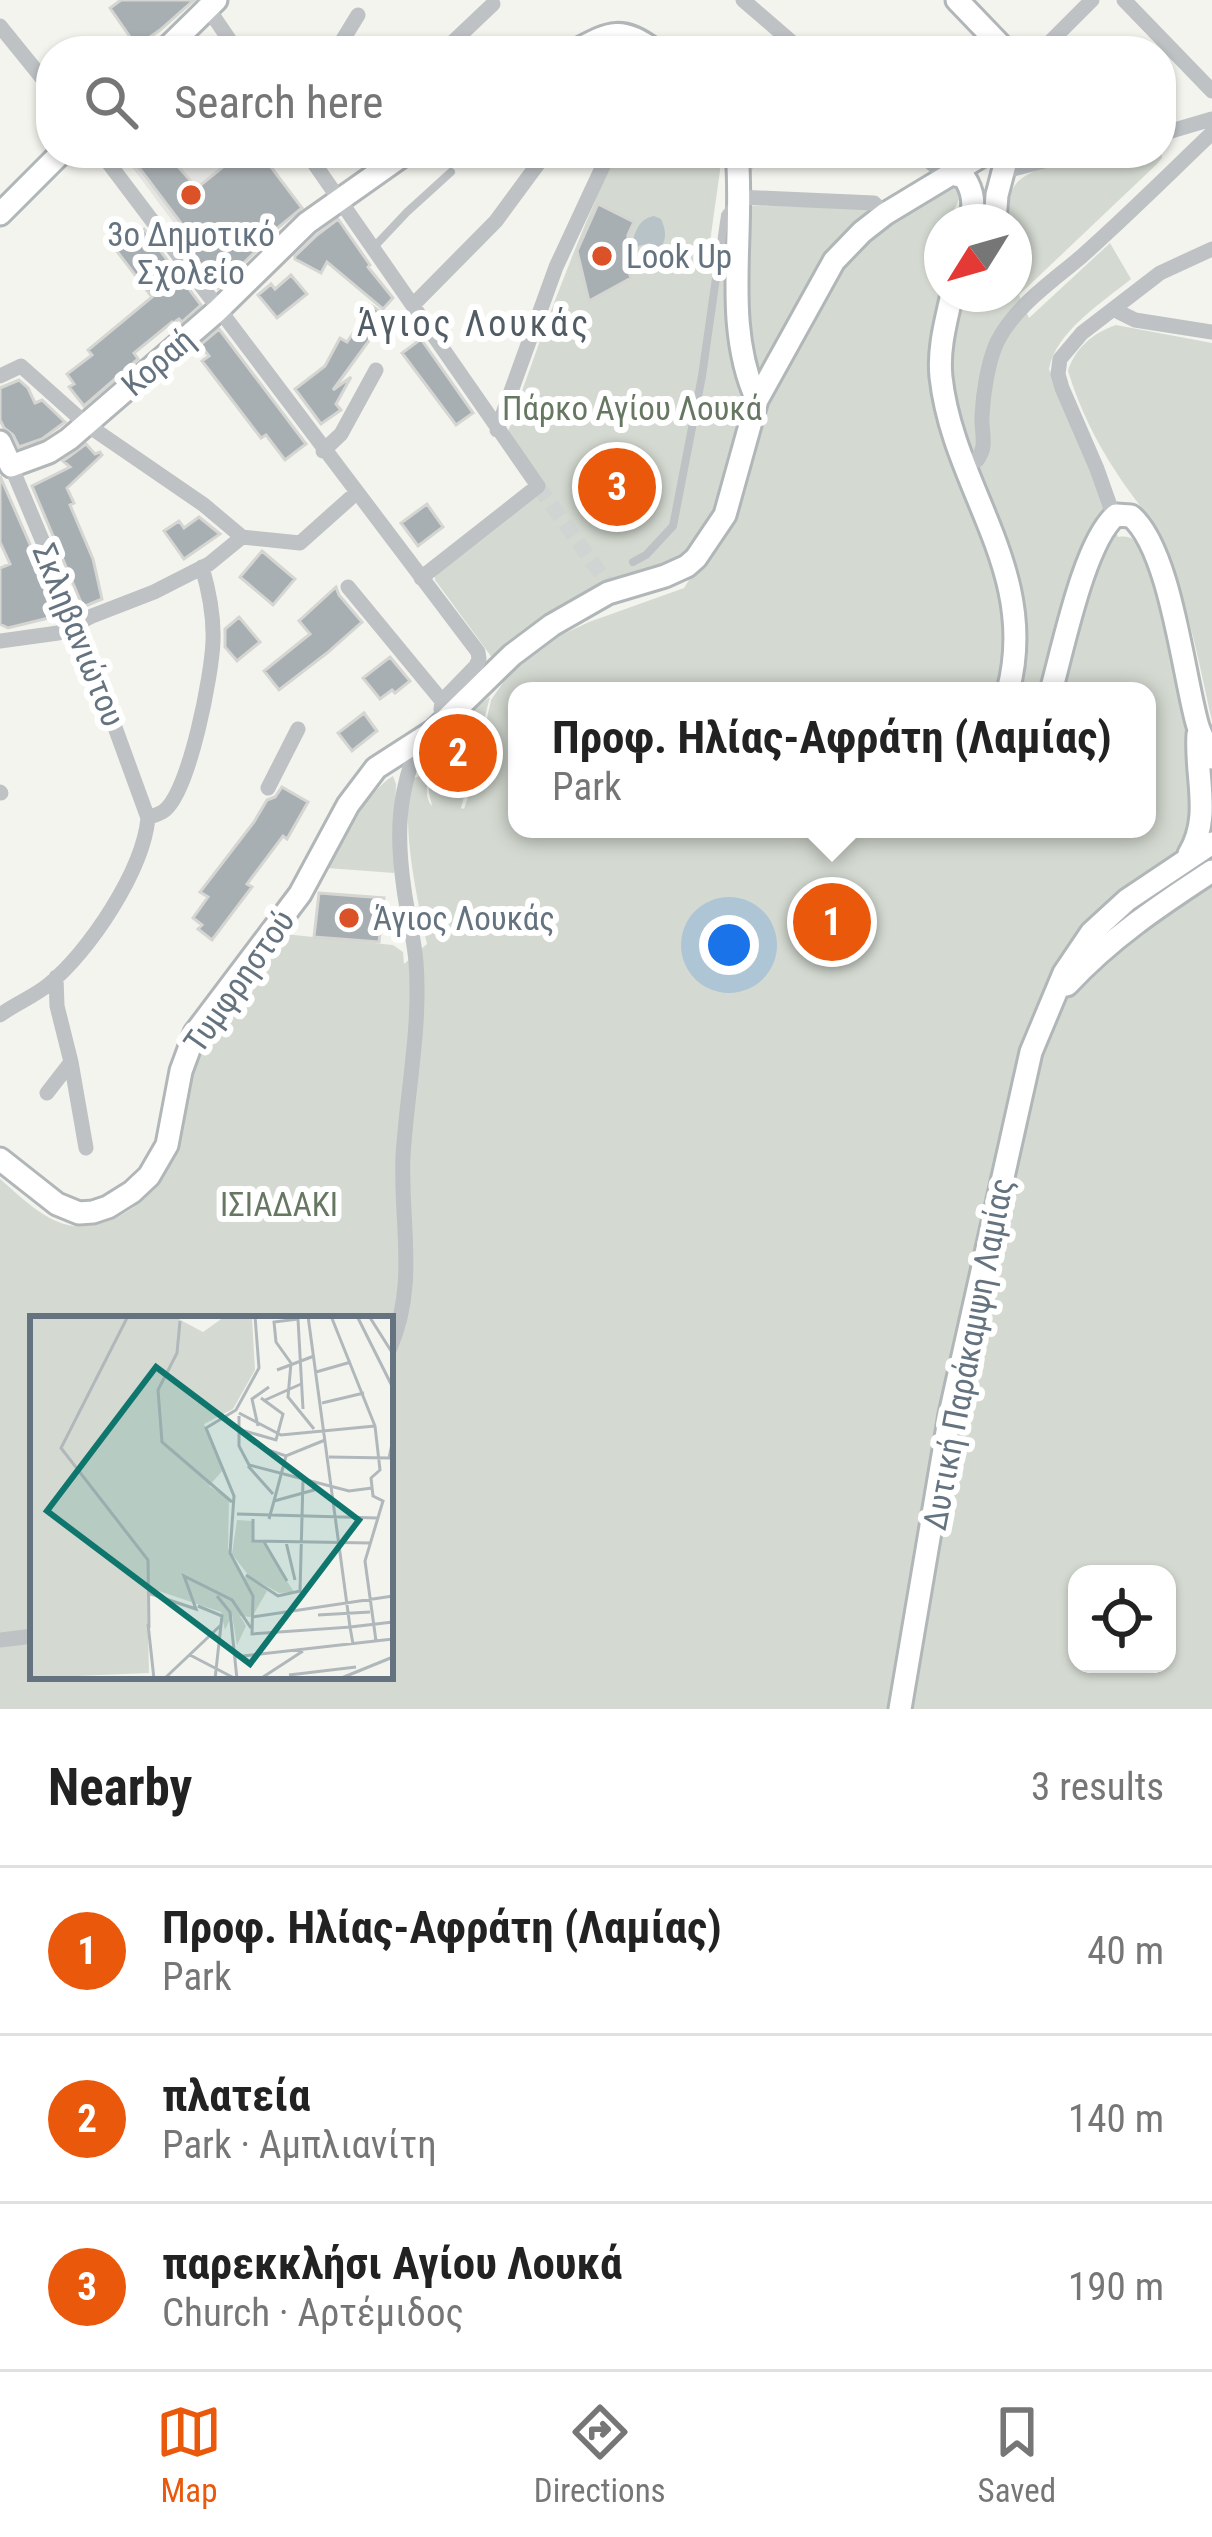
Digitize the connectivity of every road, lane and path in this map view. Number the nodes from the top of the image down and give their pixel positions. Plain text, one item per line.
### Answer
1 (742, 0) edge
2 (957, 0) edge
3 (1092, 0) edge
4 (1124, 0) edge
5 (208, 3) edge
6 (493, 4) dead end
7 (358, 15) dead end
8 (0, 26) edge
9 (178, 36) edge
10 (229, 36) edge
11 (345, 36) edge
12 (459, 36) edge
13 (784, 36) edge
14 (992, 36) edge
15 (1056, 36) edge
16 (1159, 36) edge
17 (1176, 54) edge
18 (36, 70) edge
19 (1212, 91) edge
20 (1212, 118) edge
21 (1176, 129) edge
22 (1212, 133) edge
23 (1176, 167) edge
24 (47, 168) edge
25 (112, 168) edge
26 (317, 168) edge
27 (384, 168) edge
28 (535, 168) edge
29 (602, 168) edge
30 (737, 168) edge
31 (961, 168) edge
32 (963, 168) edge
33 (977, 168) edge
34 (1004, 168) edge
35 (1175, 168) edge
36 (451, 172) dead end
37 (997, 195) junction
38 (738, 197) junction
39 (338, 199) junction
40 (972, 204) edge
41 (996, 204) edge
42 (0, 214) edge
43 (885, 214) junction
44 (373, 248) junction
45 (1212, 249) edge
46 (413, 305) junction
47 (1113, 309) junction
48 (217, 310) junction
49 (950, 312) edge
50 (1212, 332) edge
51 (376, 370) dead end
52 (0, 376) edge
53 (757, 400) junction
54 (982, 416) junction
55 (949, 418) junction
56 (86, 424) junction
57 (497, 430) junction
58 (0, 442) edge
59 (323, 451) junction
60 (965, 463) junction
61 (11, 466) junction
62 (356, 494) junction
63 (1114, 517) junction
64 (242, 537) junction
65 (633, 562) dead end
66 (202, 568) junction
67 (421, 578) junction
68 (348, 587) dead end
69 (76, 623) junction
70 (0, 641) edge
71 (1009, 682) edge
72 (1054, 682) edge
73 (435, 724) junction
74 (298, 729) dead end
75 (1208, 777) edge
76 (268, 788) dead end
77 (148, 824) junction
78 (1212, 843) edge
79 (1183, 863) junction
80 (1212, 872) edge
81 (56, 977) junction
82 (1052, 1004) junction
83 (0, 1016) edge
84 (71, 1061) junction
85 (47, 1093) dead end
86 (86, 1148) dead end
87 (0, 1159) edge
88 (393, 1340) edge
89 (30, 1636) edge
90 (0, 1640) edge
91 (900, 1709) edge

1 - 13 street
2 - 14 street
3 - 15 street
4 - 16 street
5 - 9 street
5 - 10 street
6 - 12 street
7 - 11 street
8 - 18 street
17 - 19 street
20 - 21 street
22 - 23 street
24 - 42 street
25 - 48 street
26 - 39 street
27 - 39 street, Κοραή
28 - 46 street
29 - 57 street
30 - 38 street
31 - 43 street
32 - 40 street
33 - 37 street
34 - 37 street
35 - 54 street
36 - 44 lane
37 - 41 street
38 - 43 street
38 - 53 street
38 - 65 lane
39 - 44 street
39 - 48 street, Κοραή
43 - 53 street
44 - 46 street
45 - 47 street
46 - 57 street
47 - 50 street
47 - 63 street
48 - 56 street, Κοραή
48 - 59 street
49 - 55 street
51 - 59 street
52 - 56 street
53 - 73 street
54 - 55 street
54 - 60 street
55 - 60 street
56 - 61 street, Κοραή
56 - 64 street
57 - 67 street
58 - 61 street, Σκληβανιώτου
59 - 62 street
60 - 71 street
61 - 69 street, Σκληβανιώτου
62 - 64 street
62 - 67 street
63 - 72 street
63 - 75 street
64 - 66 street
66 - 69 street
66 - 77 street
67 - 73 street
68 - 73 street
69 - 70 street
69 - 77 street, Σκληβανιώτου
73 - 87 street, Τυμφρηστού
73 - 88 street
74 - 76 street
75 - 79 street
77 - 81 street
78 - 79 street, Δυτική Παράκαμψη Λαμίας
79 - 82 street, Δυτική Παράκαμψη Λαμίας
80 - 82 street, Δυτική Παράκαμψη Λαμίας
81 - 83 street
81 - 84 street
82 - 91 street, Δυτική Παράκαμψη Λαμίας
84 - 85 street
84 - 86 street
89 - 90 street

